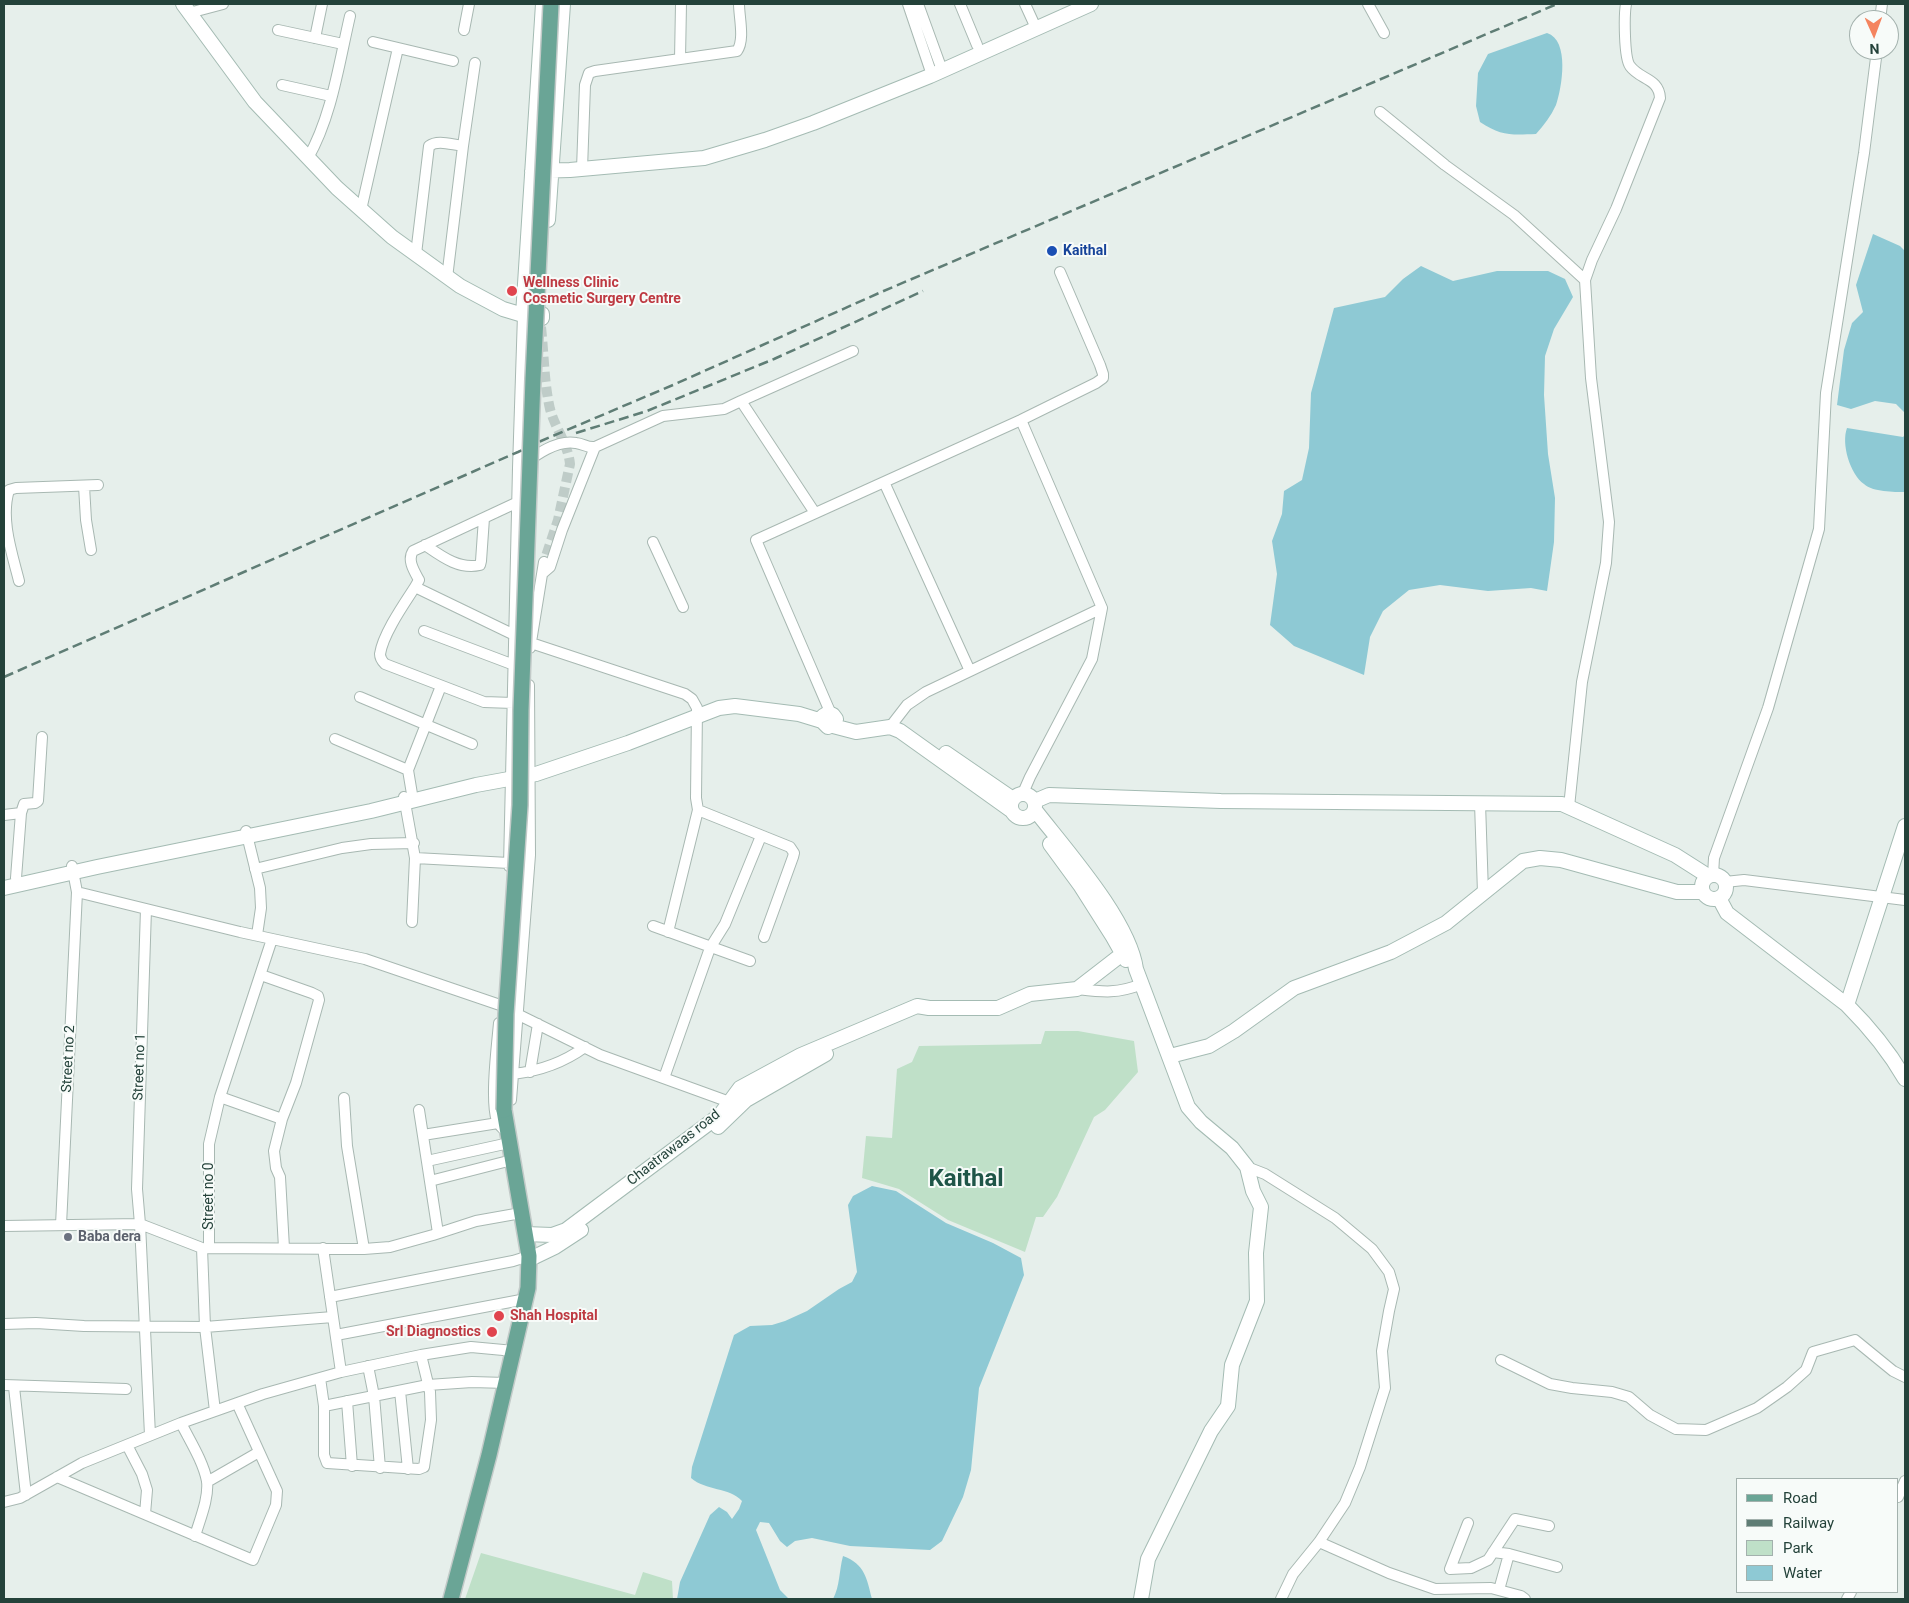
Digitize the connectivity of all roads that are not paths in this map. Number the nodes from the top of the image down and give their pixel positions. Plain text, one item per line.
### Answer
1 (223, 4) edge
2 (322, 4) edge
3 (468, 4) edge
4 (544, 4) edge
5 (552, 4) edge
6 (563, 4) edge
7 (681, 4) edge
8 (739, 4) edge
9 (908, 4) edge
10 (918, 4) edge
11 (960, 4) edge
12 (1025, 4) edge
13 (1071, 4) edge
14 (1091, 4) edge
15 (1368, 4) edge
16 (1626, 4) edge
17 (186, 8) edge
18 (350, 16) dead end
19 (1034, 25) junction
20 (278, 30) dead end
21 (464, 30) dead end
22 (1384, 33) dead end
23 (315, 38) junction
24 (373, 42) dead end
25 (343, 44) junction
26 (977, 46) junction
27 (398, 48) junction
28 (680, 59) junction
29 (1876, 60) edge
30 (453, 61) dead end
31 (474, 63) dead end
32 (935, 68) junction
33 (282, 85) dead end
34 (331, 96) junction
35 (1380, 112) dead end
36 (462, 146) junction
37 (308, 158) junction
38 (582, 165) junction
39 (552, 166) junction
40 (532, 168) junction
41 (361, 210) junction
42 (416, 254) junction
43 (1060, 272) dead end
44 (447, 278) junction
45 (1585, 280) junction
46 (523, 315) junction
47 (853, 351) dead end
48 (741, 401) junction
49 (1021, 420) junction
50 (595, 447) junction
51 (518, 468) junction
52 (884, 482) junction
53 (98, 485) dead end
54 (84, 486) junction
55 (518, 502) junction
56 (814, 513) junction
57 (484, 518) junction
58 (5, 531) edge
59 (652, 542) dead end
60 (425, 545) junction
61 (90, 550) dead end
62 (544, 562) tunnel mouth
63 (542, 573) junction
64 (19, 581) dead end
65 (414, 587) junction
66 (683, 607) dead end
67 (1102, 608) junction
68 (424, 630) dead end
69 (514, 635) junction
70 (530, 643) junction
71 (514, 664) junction
72 (970, 671) junction
73 (441, 686) junction
74 (360, 697) dead end
75 (513, 703) junction
76 (697, 712) junction
77 (829, 719) junction
78 (892, 724) junction
79 (425, 726) junction
80 (42, 737) dead end
81 (335, 739) dead end
82 (472, 744) dead end
83 (408, 770) junction
84 (530, 770) junction
85 (512, 775) junction
86 (409, 798) junction
87 (1480, 803) junction
88 (1025, 805) junction
89 (1569, 807) junction
90 (698, 810) junction
91 (21, 813) junction
92 (4, 815) edge
93 (1905, 826) edge
94 (247, 834) junction
95 (761, 836) junction
96 (414, 844) junction
97 (416, 858) junction
98 (509, 863) junction
99 (73, 869) junction
100 (256, 869) junction
101 (1715, 878) junction
102 (10, 880) edge
103 (4, 888) edge
104 (78, 892) junction
105 (1702, 892) junction
106 (1483, 893) junction
107 (1882, 896) junction
108 (1719, 898) junction
109 (1905, 900) edge
110 (146, 909) junction
111 (412, 922) dead end
112 (653, 926) dead end
113 (668, 932) junction
114 (257, 935) junction
115 (764, 937) dead end
116 (272, 938) junction
117 (710, 948) junction
118 (1126, 951) junction
119 (750, 961) dead end
120 (261, 975) junction
121 (1142, 984) junction
122 (1077, 989) junction
123 (500, 1005) junction
124 (1847, 1005) junction
125 (518, 1015) junction
126 (538, 1024) junction
127 (585, 1047) junction
128 (1170, 1056) junction
129 (530, 1072) junction
130 (513, 1074) junction
131 (664, 1078) junction
132 (1905, 1079) edge
133 (220, 1097) junction
134 (344, 1098) dead end
135 (735, 1104) junction
136 (419, 1110) dead end
137 (282, 1119) junction
138 (505, 1127) junction
139 (423, 1135) junction
140 (512, 1160) junction
141 (427, 1161) junction
142 (1248, 1167) junction
143 (430, 1181) junction
144 (521, 1213) junction
145 (140, 1224) junction
146 (60, 1225) junction
147 (4, 1226) edge
148 (438, 1233) junction
149 (525, 1234) junction
150 (206, 1248) junction
151 (284, 1248) junction
152 (323, 1248) junction
153 (364, 1249) junction
154 (528, 1258) junction
155 (330, 1297) junction
156 (526, 1299) junction
157 (333, 1317) junction
158 (4, 1324) edge
159 (144, 1326) junction
160 (205, 1327) junction
161 (336, 1335) junction
162 (514, 1351) junction
163 (421, 1355) junction
164 (1502, 1360) dead end
165 (368, 1366) junction
166 (341, 1372) junction
167 (1905, 1377) edge
168 (320, 1378) junction
169 (506, 1384) junction
170 (428, 1385) junction
171 (9, 1386) edge
172 (126, 1389) dead end
173 (400, 1391) junction
174 (374, 1396) junction
175 (347, 1401) junction
176 (236, 1403) junction
177 (324, 1406) junction
178 (215, 1411) junction
179 (181, 1423) junction
180 (150, 1435) junction
181 (128, 1445) junction
182 (259, 1452) junction
183 (352, 1466) junction
184 (380, 1468) junction
185 (408, 1468) junction
186 (56, 1477) junction
187 (1905, 1481) edge
188 (207, 1482) junction
189 (26, 1495) junction
190 (1899, 1495) edge
191 (4, 1502) edge
192 (144, 1514) junction
193 (1468, 1523) dead end
194 (1549, 1526) dead end
195 (196, 1536) junction
196 (1319, 1542) junction
197 (1493, 1552) junction
198 (1509, 1554) junction
199 (1557, 1567) dead end
200 (455, 1580) junction
201 (1499, 1590) junction
202 (442, 1599) edge
203 (451, 1599) edge
204 (1141, 1599) edge
205 (1281, 1599) edge
206 (1525, 1599) edge

1 - 17 street
2 - 23 street
3 - 21 street
4 - 40 street
5 - 138 main road, bridge
6 - 39 street
7 - 28 street
8 - 28 street
9 - 32 street
10 - 32 street
11 - 26 street
12 - 19 street
13 - 19 street
14 - 19 street
15 - 22 street
16 - 45 street
17 - 37 street
18 - 25 street
19 - 26 street
19 - 32 street
20 - 23 street
23 - 25 street
24 - 27 street
25 - 34 street
26 - 32 street
27 - 30 street
27 - 41 street
28 - 38 street
29 - 101 street
31 - 36 street
32 - 38 street
33 - 34 street
34 - 37 street
35 - 45 street
36 - 42 street
36 - 44 street
37 - 41 street
38 - 39 street
39 - 40 street
39 - 46 street
40 - 46 street
41 - 42 street
42 - 44 street
43 - 49 street
44 - 46 street
45 - 89 street
46 - 51 street
47 - 48 street
48 - 50 street
48 - 56 street
49 - 52 street
49 - 67 street
50 - 51 street
50 - 63 street
51 - 55 street
52 - 56 street
52 - 72 street
53 - 54 street
54 - 58 street
54 - 61 street
55 - 57 street
55 - 69 street
56 - 77 street
57 - 60 street
57 - 60 street
58 - 64 street
59 - 66 street
60 - 65 street
62 - 63 street
63 - 70 street
65 - 69 street
65 - 73 street
67 - 72 street
67 - 88 street
68 - 71 street
69 - 70 street
69 - 71 street
70 - 76 street
70 - 84 street
71 - 75 street
72 - 78 street
73 - 75 street
73 - 79 street
74 - 79 street
75 - 85 street
76 - 77 street
76 - 84 street
76 - 90 street
77 - 78 street
78 - 88 street
79 - 82 street
79 - 83 street
80 - 91 street
81 - 83 street
83 - 86 street
84 - 85 street
84 - 125 street
85 - 86 street
85 - 98 street
86 - 94 street
86 - 96 street
87 - 88 street
87 - 89 street
87 - 106 street
88 - 118 street
89 - 101 street
90 - 95 street
90 - 113 street
91 - 92 street
91 - 102 street
93 - 107 street
94 - 99 street
94 - 100 street
95 - 115 street
95 - 117 street
96 - 97 street
96 - 100 street
97 - 98 street
97 - 111 street
98 - 123 street
99 - 102 street
99 - 103 street
99 - 104 street, Street no 2
100 - 114 street
101 - 105 street
101 - 107 street
101 - 108 street
104 - 110 street
104 - 146 street, Street no 2
105 - 106 street
105 - 108 street
106 - 128 street
107 - 109 street
107 - 124 street
108 - 124 street
110 - 114 street
110 - 145 street, Street no 1
112 - 113 street
113 - 117 street
114 - 116 street
116 - 120 street, Street no 0
116 - 123 street
117 - 119 street
117 - 131 street
118 - 121 street
118 - 122 street
120 - 133 street, Street no 0
120 - 137 street
121 - 122 street
121 - 128 street
122 - 135 street
123 - 138 street
124 - 132 street
125 - 126 street
125 - 130 street
126 - 127 street
126 - 129 street
127 - 129 street
127 - 131 street
128 - 142 street
129 - 130 street
130 - 138 street
131 - 135 street
133 - 137 street
133 - 150 street, Street no 0
134 - 153 street
135 - 149 street, Chaatrawaas road
135 - 154 street
136 - 139 street
137 - 151 street
138 - 139 street
138 - 140 main road
138 - 141 street
139 - 141 street
140 - 143 street
140 - 144 main road
141 - 143 street
142 - 196 street
142 - 204 street
143 - 148 street
144 - 148 street
144 - 149 main road
145 - 146 street
145 - 150 street
145 - 159 street, Street no 1
146 - 147 street
148 - 153 street
149 - 154 main road
150 - 151 street
150 - 160 street, Street no 0
151 - 152 street
152 - 153 street
152 - 155 street
154 - 155 street
154 - 156 main road
155 - 157 street
156 - 161 street
156 - 162 main road
157 - 160 street
157 - 161 street
158 - 159 street
159 - 160 street
159 - 180 street, Street no 1
160 - 178 street, Street no 0
161 - 166 street
162 - 163 street
162 - 169 main road
163 - 165 street
163 - 170 street
164 - 167 street
165 - 166 street
165 - 174 street
166 - 168 street
168 - 176 street
168 - 177 street
169 - 170 street
169 - 200 main road
170 - 173 street
170 - 185 street
171 - 172 street
171 - 189 street
173 - 174 street
173 - 185 street
174 - 175 street
174 - 184 street
175 - 177 street
175 - 183 street
176 - 178 street
176 - 182 street
177 - 183 street
178 - 179 street
179 - 180 street
179 - 188 street
180 - 181 street
181 - 186 street
181 - 192 street
182 - 188 street
182 - 195 street
183 - 184 street
184 - 185 street
186 - 189 street
186 - 192 street
187 - 190 street
188 - 195 street
189 - 191 street
192 - 195 street
193 - 197 street
194 - 197 street
196 - 201 street
196 - 205 street
197 - 198 street
198 - 199 street
198 - 201 street
200 - 202 main road
200 - 203 main road
201 - 206 street

